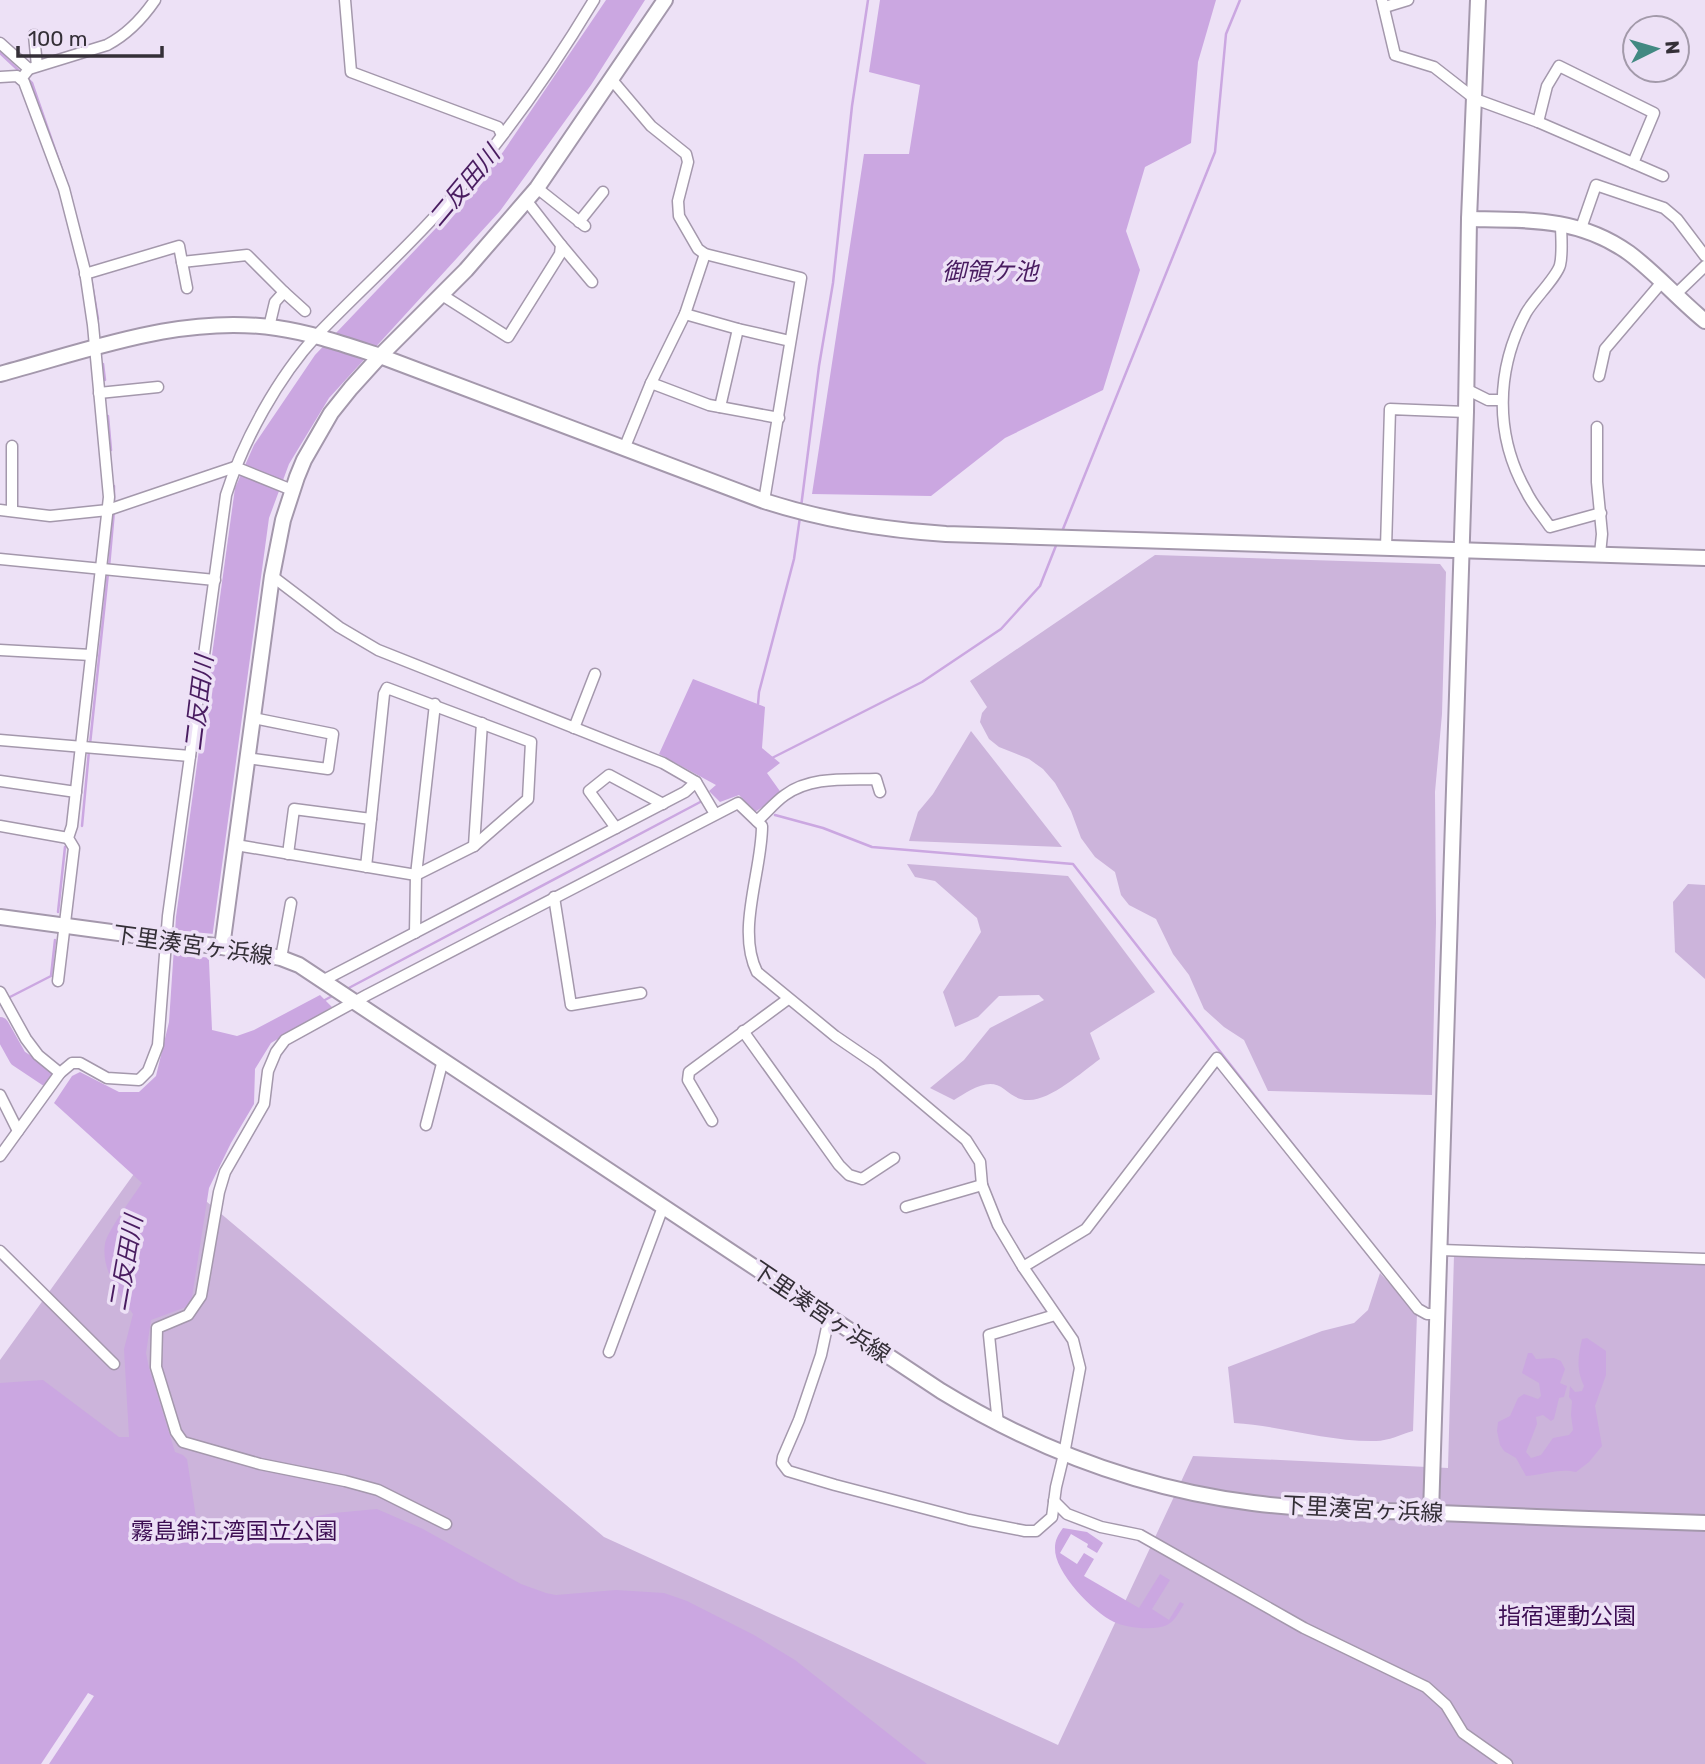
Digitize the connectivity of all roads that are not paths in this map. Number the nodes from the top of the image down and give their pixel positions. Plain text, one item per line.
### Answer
1 (155, 0) edge
2 (345, 0) edge
3 (594, 0) edge
4 (665, 0) edge
5 (1408, 0) edge
6 (1478, 0) edge
7 (1383, 4) edge
8 (34, 35) dead end
9 (0, 43) edge
10 (33, 68) junction
11 (0, 77) edge
12 (21, 79) junction
13 (612, 80) junction
14 (1475, 99) junction
15 (1538, 121) junction
16 (502, 135) junction
17 (1633, 163) junction
18 (1663, 176) dead end
19 (537, 188) junction
20 (603, 192) dead end
21 (526, 200) junction
22 (1469, 219) junction
23 (1561, 223) junction
24 (1581, 228) junction
25 (561, 245) junction
26 (705, 254) junction
27 (1705, 256) edge
28 (182, 262) junction
29 (1705, 266) edge
30 (85, 274) junction
31 (592, 282) dead end
32 (1662, 282) junction
33 (187, 288) dead end
34 (284, 292) junction
35 (442, 295) junction
36 (1675, 295) junction
37 (304, 311) dead end
38 (685, 314) junction
39 (1705, 321) edge
40 (268, 327) junction
41 (737, 329) junction
42 (316, 336) junction
43 (790, 341) junction
44 (95, 348) junction
45 (380, 356) junction
46 (0, 374) edge
47 (1599, 376) dead end
48 (652, 383) junction
49 (158, 387) dead end
50 (1466, 389) junction
51 (99, 393) junction
52 (1501, 400) junction
53 (720, 407) junction
54 (1466, 412) junction
55 (779, 418) junction
56 (1597, 427) dead end
57 (12, 446) dead end
58 (624, 449) junction
59 (235, 467) junction
60 (292, 490) junction
61 (764, 501) junction
62 (113, 508) junction
63 (0, 510) edge
64 (12, 511) junction
65 (1601, 513) junction
66 (1386, 548) junction
67 (1461, 550) junction
68 (1600, 554) junction
69 (1705, 558) edge
70 (0, 559) edge
71 (106, 569) junction
72 (272, 576) junction
73 (215, 580) junction
74 (0, 650) edge
75 (91, 655) junction
76 (594, 674) dead end
77 (435, 704) junction
78 (253, 718) junction
79 (482, 723) junction
80 (573, 728) junction
81 (0, 740) edge
82 (86, 747) junction
83 (190, 756) junction
84 (247, 758) junction
85 (0, 781) edge
86 (699, 786) junction
87 (75, 792) junction
88 (880, 792) dead end
89 (663, 804) junction
90 (715, 813) junction
91 (371, 819) junction
92 (757, 821) junction
93 (0, 826) edge
94 (616, 828) junction
95 (68, 838) junction
96 (236, 845) junction
97 (474, 846) junction
98 (288, 854) junction
99 (366, 867) junction
100 (416, 875) junction
101 (555, 897) junction
102 (291, 903) dead end
103 (0, 917) edge
104 (64, 927) junction
105 (415, 933) junction
106 (169, 940) junction
107 (222, 947) junction
108 (281, 958) junction
109 (58, 981) dead end
110 (324, 981) junction
111 (1, 993) edge
112 (640, 993) dead end
113 (788, 999) junction
114 (354, 1002) junction
115 (743, 1031) junction
116 (443, 1060) junction
117 (60, 1073) junction
118 (0, 1095) edge
119 (712, 1121) dead end
120 (426, 1125) dead end
121 (18, 1131) junction
122 (0, 1156) edge
123 (894, 1158) dead end
124 (982, 1185) junction
125 (906, 1207) dead end
126 (663, 1208) junction
127 (1441, 1250) junction
128 (0, 1251) edge
129 (1705, 1259) edge
130 (1023, 1267) junction
131 (1439, 1314) junction
132 (1055, 1315) junction
133 (829, 1318) junction
134 (609, 1352) dead end
135 (114, 1364) dead end
136 (998, 1424) junction
137 (1064, 1454) junction
138 (1054, 1501) junction
139 (1432, 1513) junction
140 (1705, 1523) edge
141 (446, 1524) dead end
142 (1507, 1764) edge

1 - 10 street
2 - 16 street
3 - 16 street
4 - 13 street
5 - 7 street
6 - 14 street
7 - 14 street
8 - 10 street
9 - 10 street
10 - 12 street
11 - 12 street
12 - 30 street
13 - 19 street
13 - 26 street
14 - 15 street
14 - 22 street
15 - 17 street
15 - 17 street
16 - 42 street
17 - 18 street
19 - 20 street
19 - 21 street
21 - 25 street
21 - 35 street
22 - 23 street
22 - 50 street
23 - 24 street
23 - 52 street
24 - 27 street
24 - 32 street
25 - 31 street
25 - 35 street
26 - 38 street
26 - 43 street
28 - 30 street
28 - 33 street
28 - 34 street
29 - 36 street
30 - 44 street
32 - 36 street
32 - 47 street
34 - 37 street
34 - 40 street
35 - 45 street
36 - 39 street
38 - 41 street
38 - 48 street
40 - 42 street
40 - 44 street
41 - 43 street
41 - 53 street
42 - 45 street
42 - 59 street
43 - 55 street
44 - 46 street
44 - 51 street
45 - 58 street
45 - 60 street
48 - 53 street
48 - 58 street
49 - 51 street
50 - 52 street
50 - 54 street
51 - 62 street
52 - 65 street
53 - 55 street
54 - 66 street
54 - 67 street
55 - 61 street
56 - 65 street
57 - 64 street
58 - 61 street
59 - 60 street
59 - 62 street
59 - 73 street
60 - 72 street
61 - 66 street
62 - 64 street
62 - 71 street
63 - 64 street
65 - 68 street
66 - 67 street
67 - 68 street
67 - 127 street
68 - 69 street
70 - 71 street
71 - 73 street
71 - 75 street
72 - 78 street
72 - 80 street
73 - 83 street
74 - 75 street
75 - 82 street
76 - 80 street
77 - 79 street
77 - 91 street
77 - 100 street
78 - 84 street
78 - 84 street
79 - 97 street
79 - 97 street
80 - 86 street
81 - 82 street
82 - 83 street
82 - 87 street
83 - 106 street
84 - 96 street
85 - 87 street
86 - 89 street
86 - 90 street
87 - 95 street
88 - 92 street
89 - 94 street
89 - 94 street
90 - 92 street
90 - 101 street
91 - 98 street
91 - 99 street
92 - 113 street
93 - 95 street
94 - 105 street
95 - 104 street
96 - 98 street
96 - 107 street
97 - 100 street
98 - 99 street
99 - 100 street
100 - 105 street
101 - 112 street
101 - 114 street
102 - 108 street
103 - 104 street, 下里湊宮ヶ浜線
104 - 106 street, 下里湊宮ヶ浜線
104 - 109 street
105 - 110 street
106 - 107 street, 下里湊宮ヶ浜線
106 - 117 street
107 - 108 street, 下里湊宮ヶ浜線
108 - 110 street, 下里湊宮ヶ浜線
110 - 114 street, 下里湊宮ヶ浜線
111 - 117 street
113 - 115 street
113 - 124 street
114 - 116 street, 下里湊宮ヶ浜線
114 - 141 street
115 - 119 street
115 - 123 street
116 - 120 street
116 - 126 street, 下里湊宮ヶ浜線
117 - 121 street
118 - 121 street
121 - 122 street
124 - 125 street
124 - 130 street
126 - 133 street, 下里湊宮ヶ浜線
126 - 134 street
127 - 129 street
127 - 131 street
128 - 135 street
130 - 131 street
130 - 132 street
131 - 139 street
132 - 136 street
132 - 137 street
133 - 136 street, 下里湊宮ヶ浜線
133 - 138 street
136 - 137 street, 下里湊宮ヶ浜線
137 - 138 street
137 - 139 street, 下里湊宮ヶ浜線
138 - 142 street
139 - 140 street, 下里湊宮ヶ浜線

